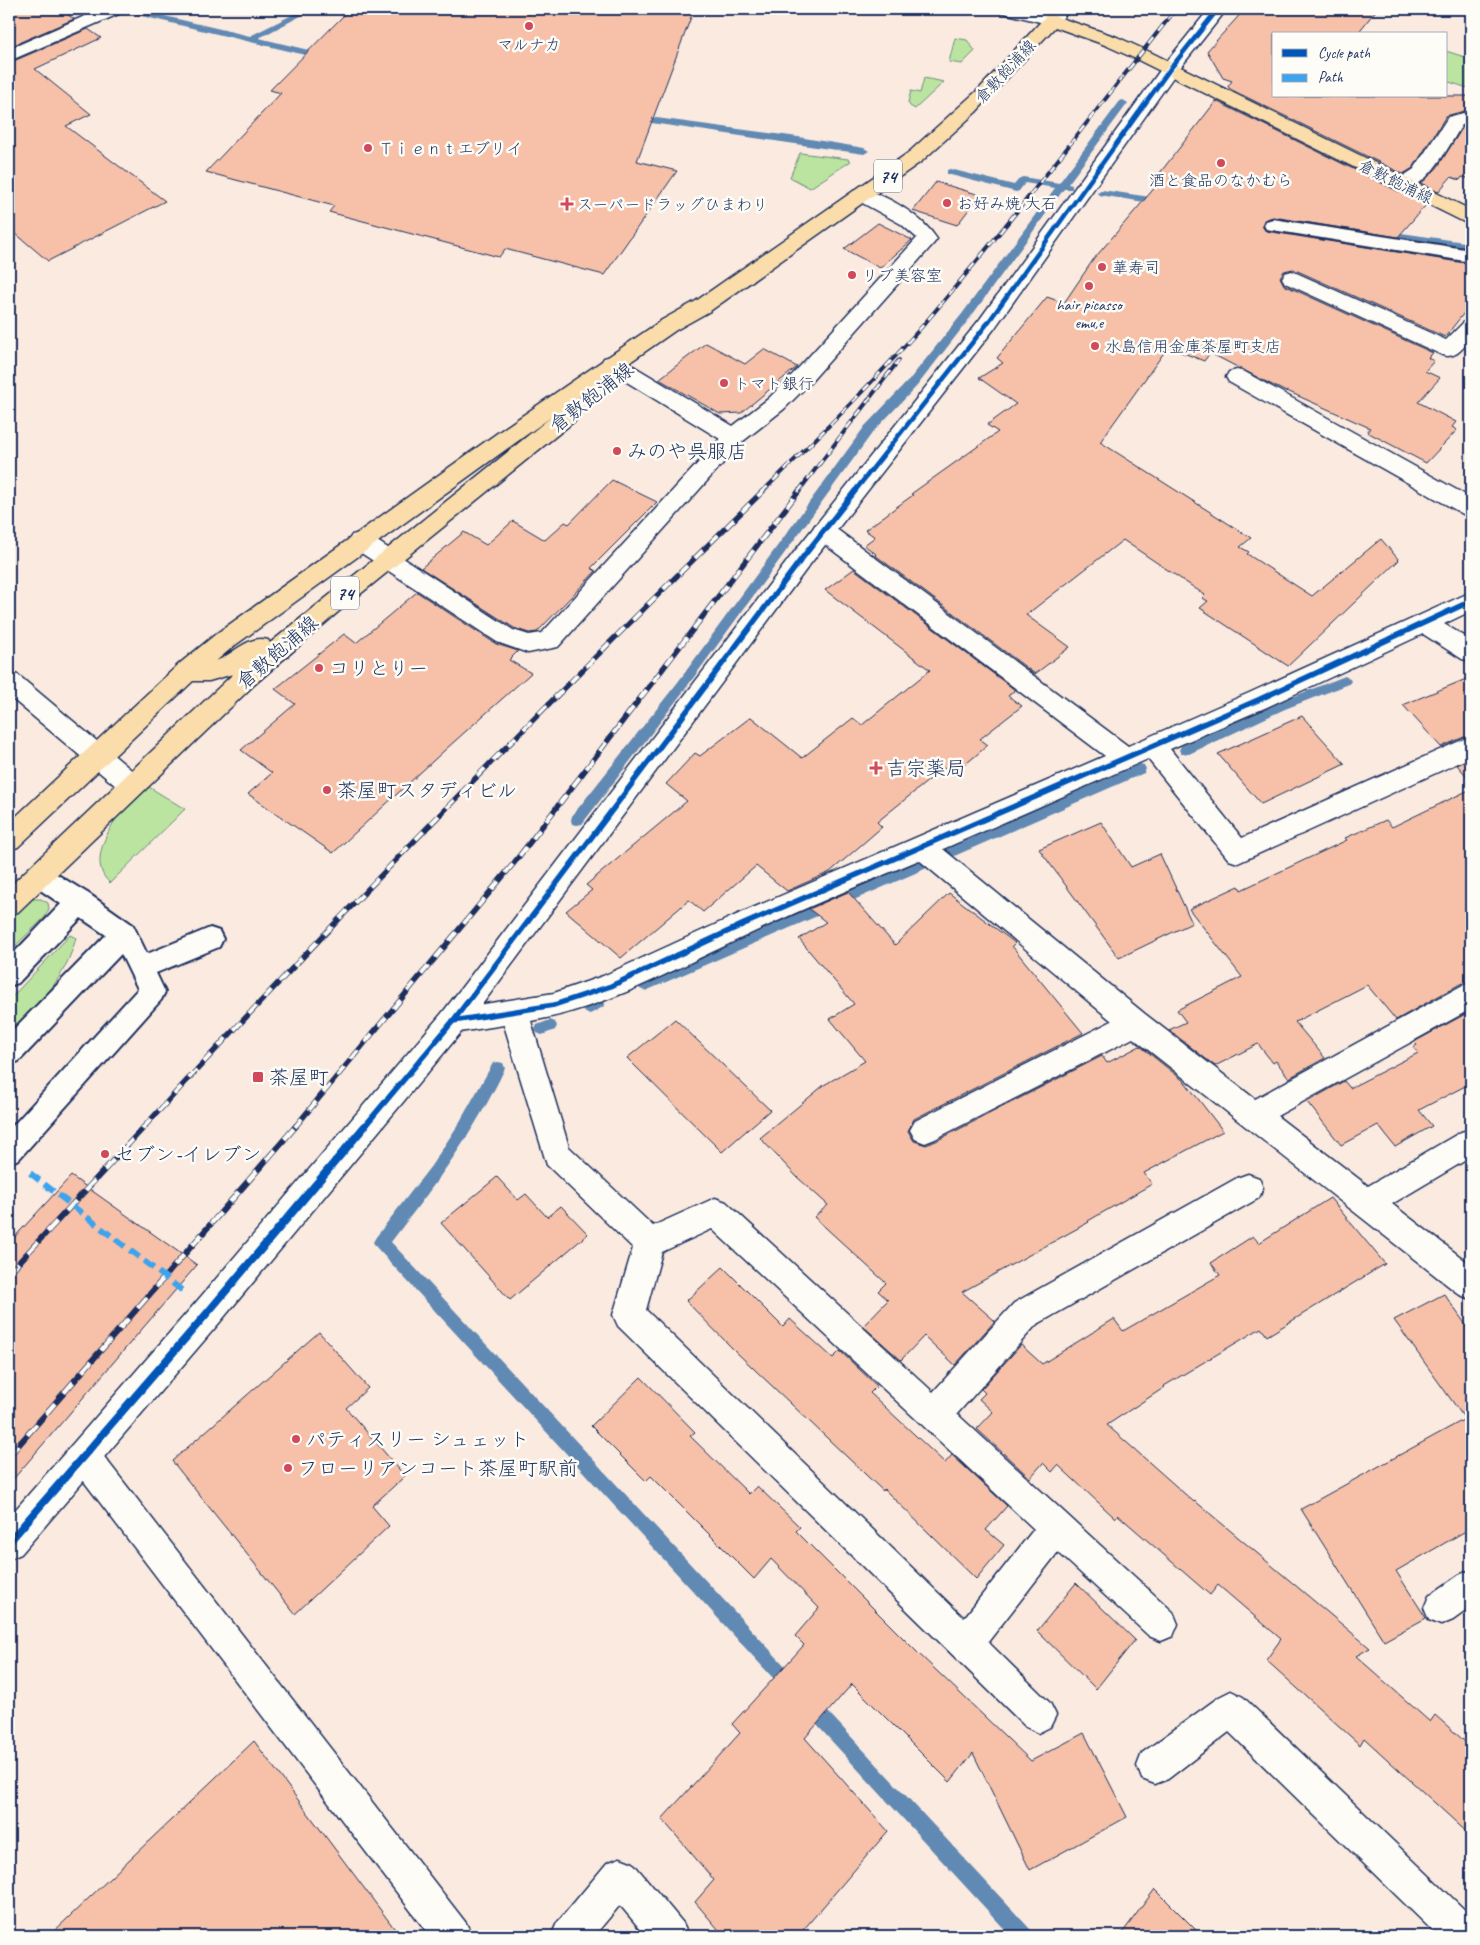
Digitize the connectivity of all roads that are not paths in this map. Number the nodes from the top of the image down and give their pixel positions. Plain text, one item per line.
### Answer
1 (82, 9) edge
2 (1010, 9) edge
3 (1218, 9) edge
4 (110, 11) edge
5 (1056, 14) edge
6 (9, 56) edge
7 (1170, 69) junction
8 (1471, 117) edge
9 (1404, 185) junction
10 (862, 195) junction
11 (1471, 218) edge
12 (1273, 225) dead end
13 (1471, 256) edge
14 (1292, 278) dead end
15 (1471, 327) edge
16 (618, 367) junction
17 (1237, 377) dead end
18 (734, 437) junction
19 (1471, 508) edge
20 (823, 531) junction
21 (374, 551) junction
22 (1471, 601) edge
23 (1424, 623) junction
24 (1471, 652) edge
25 (9, 682) edge
26 (1152, 745) junction
27 (1471, 746) edge
28 (96, 756) junction
29 (1125, 757) junction
30 (132, 785) junction
31 (9, 839) edge
32 (931, 855) junction
33 (39, 876) junction
34 (9, 880) edge
35 (80, 902) junction
36 (9, 904) edge
37 (124, 933) junction
38 (210, 940) dead end
39 (141, 968) junction
40 (9, 975) edge
41 (1471, 995) edge
42 (514, 1012) junction
43 (453, 1021) junction
44 (1135, 1023) junction
45 (9, 1052) edge
46 (1252, 1114) junction
47 (926, 1130) dead end
48 (1471, 1142) edge
49 (9, 1150) edge
50 (1248, 1188) dead end
51 (1367, 1203) junction
52 (649, 1243) junction
53 (1471, 1284) edge
54 (934, 1415) junction
55 (84, 1456) junction
56 (1056, 1528) junction
57 (9, 1542) edge
58 (1471, 1587) edge
59 (1441, 1608) dead end
60 (1161, 1624) dead end
61 (966, 1643) junction
62 (1038, 1715) dead end
63 (1155, 1766) dead end
64 (453, 1936) edge
65 (570, 1936) edge
66 (670, 1936) edge
67 (1465, 1936) edge

1 - 4 street
2 - 5 street
3 - 7 street
4 - 6 street
5 - 7 main road, 倉敷飽浦線
5 - 10 main road, 倉敷飽浦線 / 74
7 - 9 main road, 倉敷飽浦線
7 - 20 street
8 - 9 street
9 - 11 main road, 倉敷飽浦線
10 - 16 main road, 倉敷飽浦線 / 74
10 - 18 street
12 - 13 lane
14 - 15 street
16 - 18 street
16 - 21 main road, 倉敷飽浦線 / 74
16 - 21 main road, 倉敷飽浦線 / 74
17 - 19 street
18 - 21 street
20 - 29 street
20 - 43 street
21 - 28 main road
21 - 30 main road, 倉敷飽浦線 / 74
22 - 23 street
23 - 24 street
23 - 26 street
25 - 28 street
26 - 27 street
26 - 29 street
28 - 30 street
28 - 31 main road
29 - 32 street
30 - 33 main road, 倉敷飽浦線 / 74
32 - 42 street
32 - 44 street
33 - 34 main road
33 - 35 lane
33 - 36 main road, 倉敷飽浦線 / 74
35 - 37 lane
35 - 40 lane
37 - 39 lane
37 - 45 lane
38 - 39 lane
39 - 49 lane
41 - 46 street
42 - 43 street
42 - 52 street
43 - 55 street
44 - 46 street
44 - 47 street
46 - 51 street
48 - 51 street
50 - 54 street
51 - 53 street
52 - 54 street
52 - 61 street
54 - 56 street
55 - 57 street
55 - 64 street
56 - 60 street
56 - 61 street
58 - 59 street
61 - 62 street
63 - 67 street
65 - 66 street

